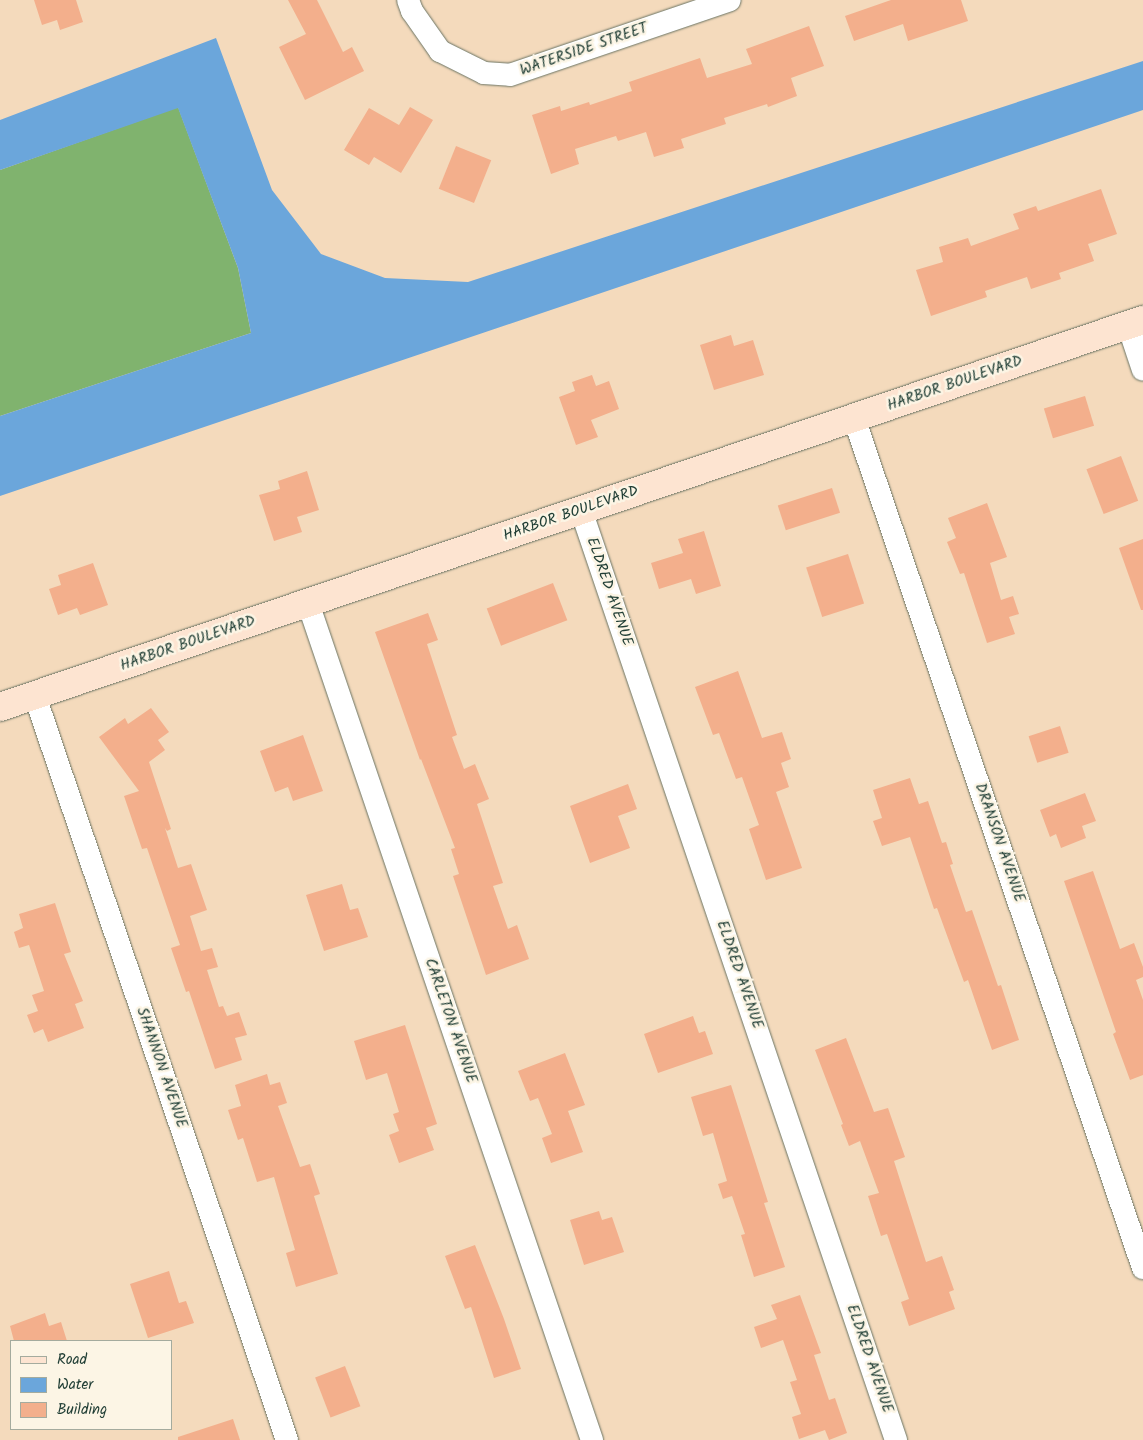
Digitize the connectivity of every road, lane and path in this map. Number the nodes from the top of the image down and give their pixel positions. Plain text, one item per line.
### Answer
1 (408, 0) edge
2 (730, 0) edge
3 (1135, 323) edge
4 (1143, 370) edge
5 (854, 418) junction
6 (581, 510) junction
7 (308, 603) junction
8 (35, 696) junction
9 (0, 707) edge
10 (1143, 1268) edge
11 (287, 1440) edge
12 (592, 1440) edge
13 (896, 1440) edge

1 - 2 street, WATERSIDE STREET
3 - 4 street
3 - 5 street, HARBOR BOULEVARD
5 - 6 street, HARBOR BOULEVARD
5 - 10 street, DRANSON AVENUE
6 - 7 street, HARBOR BOULEVARD
6 - 13 street, ELDRED AVENUE
7 - 8 street, HARBOR BOULEVARD
7 - 12 street, CARLETON AVENUE
8 - 9 street, HARBOR BOULEVARD
8 - 11 street, SHANNON AVENUE

